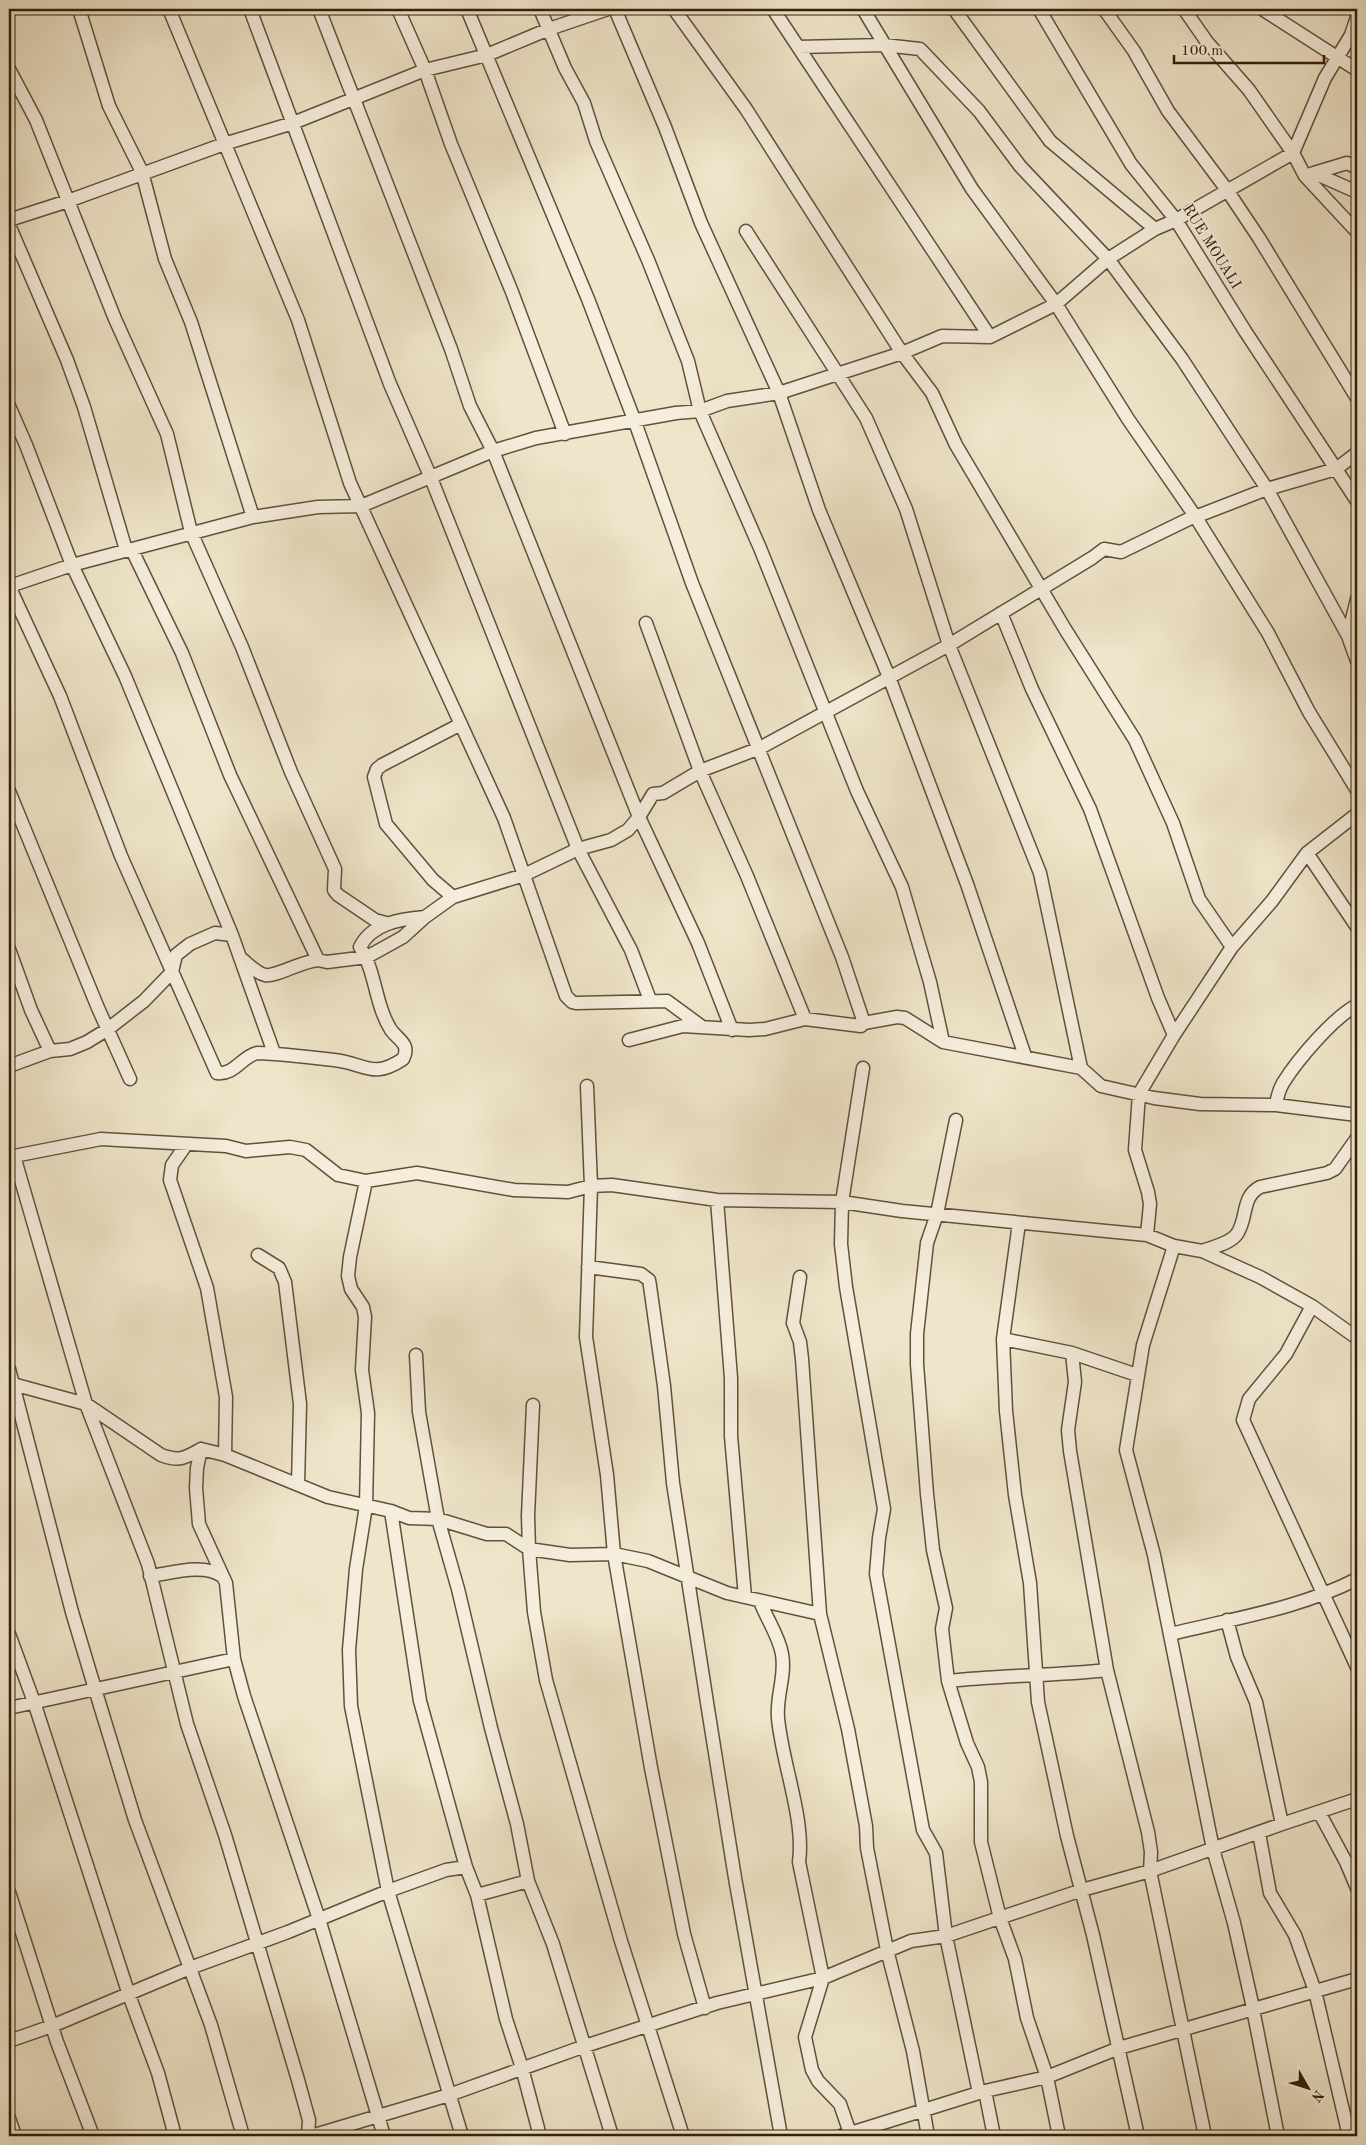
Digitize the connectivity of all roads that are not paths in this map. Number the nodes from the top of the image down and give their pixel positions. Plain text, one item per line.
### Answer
1 (79, 9) edge
2 (169, 9) edge
3 (250, 9) edge
4 (319, 9) edge
5 (398, 9) edge
6 (468, 9) edge
7 (540, 9) edge
8 (608, 9) edge
9 (615, 9) edge
10 (674, 9) edge
11 (773, 9) edge
12 (863, 9) edge
13 (954, 9) edge
14 (1039, 9) edge
15 (1104, 9) edge
16 (1184, 9) edge
17 (1262, 9) edge
18 (1357, 17) edge
19 (549, 29) junction
20 (884, 45) junction
21 (798, 47) junction
22 (487, 55) junction
23 (1339, 57) junction
24 (9, 69) edge
25 (425, 70) junction
26 (1357, 70) edge
27 (354, 98) junction
28 (293, 123) junction
29 (224, 144) junction
30 (1294, 153) junction
31 (1357, 168) edge
32 (142, 172) junction
33 (1310, 175) junction
34 (1228, 190) junction
35 (1357, 192) edge
36 (68, 201) junction
37 (9, 220) edge
38 (1176, 220) junction
39 (9, 226) edge
40 (1155, 228) junction
41 (746, 231) dead end
42 (1357, 232) edge
43 (1108, 259) junction
44 (1056, 304) junction
45 (990, 336) junction
46 (902, 353) junction
47 (837, 374) junction
48 (780, 393) junction
49 (1357, 398) edge
50 (9, 406) edge
51 (700, 411) junction
52 (635, 422) junction
53 (565, 434) junction
54 (493, 451) junction
55 (1357, 453) edge
56 (1336, 469) junction
57 (431, 478) junction
58 (1267, 489) junction
59 (1357, 501) edge
60 (361, 506) junction
61 (253, 516) junction
62 (1195, 517) junction
63 (191, 532) junction
64 (129, 550) junction
65 (72, 565) junction
66 (9, 589) edge
67 (1040, 589) junction
68 (1357, 599) edge
69 (1001, 613) junction
70 (646, 623) dead end
71 (1348, 636) junction
72 (949, 645) junction
73 (1357, 661) edge
74 (889, 677) junction
75 (827, 712) junction
76 (461, 724) junction
77 (760, 748) junction
78 (700, 771) junction
79 (1357, 790) edge
80 (9, 791) edge
81 (1357, 814) edge
82 (639, 817) junction
83 (578, 849) junction
84 (1307, 853) junction
85 (524, 875) junction
86 (453, 897) junction
87 (424, 917) junction
88 (386, 923) junction
89 (1357, 927) edge
90 (232, 935) junction
91 (1232, 947) junction
92 (9, 949) edge
93 (367, 957) junction
94 (242, 959) junction
95 (318, 960) junction
96 (172, 972) junction
97 (650, 1000) junction
98 (1357, 1005) edge
99 (805, 1019) junction
100 (864, 1023) junction
101 (701, 1026) junction
102 (108, 1029) junction
103 (732, 1030) junction
104 (1174, 1035) junction
105 (629, 1040) dead end
106 (943, 1042) junction
107 (50, 1051) junction
108 (274, 1053) junction
109 (1025, 1056) junction
110 (9, 1066) edge
111 (863, 1068) dead end
112 (1081, 1068) junction
113 (130, 1079) dead end
114 (587, 1086) dead end
115 (1140, 1094) junction
116 (1276, 1105) junction
117 (1357, 1115) edge
118 (956, 1120) dead end
119 (1357, 1138) edge
120 (186, 1145) junction
121 (12, 1157) edge
122 (366, 1180) junction
123 (591, 1186) junction
124 (717, 1200) junction
125 (842, 1202) junction
126 (937, 1214) junction
127 (1019, 1223) junction
128 (1147, 1235) junction
129 (1174, 1246) junction
130 (1202, 1251) junction
131 (258, 1255) dead end
132 (588, 1267) junction
133 (800, 1277) dead end
134 (1312, 1306) junction
135 (1357, 1338) edge
136 (1003, 1339) junction
137 (1072, 1353) junction
138 (416, 1354) dead end
139 (9, 1369) edge
140 (1137, 1374) junction
141 (11, 1383) edge
142 (86, 1404) junction
143 (533, 1405) dead end
144 (202, 1450) junction
145 (225, 1456) junction
146 (298, 1484) junction
147 (366, 1506) junction
148 (391, 1511) junction
149 (438, 1519) junction
150 (529, 1549) junction
151 (614, 1554) junction
152 (150, 1576) junction
153 (222, 1576) junction
154 (688, 1578) junction
155 (1357, 1579) edge
156 (1324, 1596) junction
157 (745, 1597) junction
158 (760, 1601) junction
159 (820, 1614) junction
160 (1227, 1620) junction
161 (9, 1634) edge
162 (1171, 1634) junction
163 (234, 1660) junction
164 (1357, 1667) edge
165 (1107, 1670) junction
166 (174, 1672) junction
167 (1038, 1674) junction
168 (948, 1681) junction
169 (95, 1689) junction
170 (34, 1702) junction
171 (9, 1708) edge
172 (1357, 1799) edge
173 (1319, 1812) junction
174 (1282, 1824) junction
175 (1259, 1833) junction
176 (1213, 1849) junction
177 (466, 1868) junction
178 (1150, 1871) junction
179 (528, 1881) junction
180 (1357, 1888) edge
181 (1082, 1890) junction
182 (388, 1891) junction
183 (9, 1892) edge
184 (477, 1895) junction
185 (1000, 1918) junction
186 (319, 1919) junction
187 (946, 1936) junction
188 (257, 1944) junction
189 (887, 1950) junction
190 (190, 1968) junction
191 (823, 1978) junction
192 (1357, 1979) edge
193 (1315, 1992) junction
194 (756, 1993) junction
195 (129, 1995) junction
196 (705, 2008) junction
197 (1253, 2010) junction
198 (649, 2025) junction
199 (52, 2026) junction
200 (1182, 2030) junction
201 (9, 2040) edge
202 (585, 2046) junction
203 (1119, 2048) junction
204 (522, 2068) junction
205 (1047, 2077) junction
206 (982, 2092) junction
207 (449, 2094) junction
208 (922, 2110) junction
209 (378, 2117) junction
210 (9, 2118) edge
211 (848, 2135) edge
212 (15, 2136) edge
213 (93, 2136) edge
214 (175, 2136) edge
215 (243, 2136) edge
216 (310, 2136) edge
217 (384, 2136) edge
218 (462, 2136) edge
219 (540, 2136) edge
220 (612, 2136) edge
221 (683, 2136) edge
222 (781, 2136) edge
223 (928, 2136) edge
224 (994, 2136) edge
225 (1058, 2136) edge
226 (1138, 2136) edge
227 (1205, 2136) edge
228 (1278, 2136) edge
229 (1348, 2136) edge

1 - 32 street
2 - 29 street
3 - 28 street
4 - 27 street
5 - 25 street
6 - 22 street
7 - 19 street
8 - 19 street
9 - 48 street
10 - 46 street
11 - 21 street
12 - 20 street
13 - 40 street
14 - 38 street, RUE MOUALI
15 - 34 street
16 - 30 street
17 - 23 street
18 - 23 street
19 - 22 street
19 - 51 street
20 - 21 street
20 - 43 street
20 - 44 street
21 - 45 street
22 - 25 street
22 - 52 street
23 - 26 street
23 - 30 street
24 - 36 street
25 - 27 street
25 - 53 street
27 - 28 street
27 - 54 street
28 - 29 street
28 - 57 street
29 - 32 street
29 - 60 street
30 - 33 street
30 - 34 street
31 - 33 street
32 - 36 street
32 - 61 street
33 - 35 street
33 - 42 street
34 - 38 street
34 - 49 street
36 - 37 street
36 - 63 street
38 - 40 street
38 - 56 street, RUE MOUALI
39 - 64 street
40 - 43 street
41 - 47 street
43 - 44 street
43 - 58 street
44 - 45 street
44 - 62 street
45 - 46 street
46 - 47 street
46 - 67 street
47 - 48 street
47 - 72 street
48 - 51 street
48 - 74 street
50 - 65 street
51 - 52 street
51 - 75 street
52 - 53 street
52 - 77 street
53 - 54 street
54 - 57 street
54 - 82 street
55 - 56 street
56 - 58 street
56 - 59 street, RUE MOUALI
57 - 60 street
57 - 83 street
58 - 62 street
58 - 71 street
60 - 61 street
60 - 76 street
61 - 63 street
62 - 67 street
62 - 79 street
63 - 64 street
63 - 88 street
64 - 65 street
64 - 95 street
65 - 66 street
65 - 90 street
66 - 96 street
67 - 69 street
67 - 91 street
68 - 71 street
69 - 72 street
69 - 104 street
70 - 78 street
71 - 73 street
72 - 74 street
72 - 112 street
74 - 75 street
74 - 109 street
75 - 77 street
75 - 106 street
76 - 85 street
76 - 86 street
77 - 78 street
77 - 100 street
78 - 82 street
78 - 99 street
80 - 102 street
81 - 84 street
82 - 83 street
82 - 103 street
83 - 85 street
83 - 97 street
84 - 89 street
84 - 91 street
85 - 86 street
85 - 97 street
86 - 87 street
87 - 88 street
87 - 93 street
88 - 93 street
90 - 94 street
90 - 96 street
91 - 104 street
92 - 107 street
93 - 95 street
93 - 108 street
94 - 95 street
94 - 108 street
96 - 102 street
96 - 108 street
97 - 101 street
98 - 116 street
99 - 100 street
99 - 103 street
100 - 106 street
101 - 103 street
101 - 105 street
102 - 107 street
102 - 113 street
104 - 115 street
106 - 109 street
107 - 110 street
109 - 112 street
111 - 125 street
112 - 115 street
114 - 123 street
115 - 116 street
115 - 128 street
116 - 117 street
118 - 126 street
119 - 130 street
120 - 121 street
120 - 122 street
120 - 145 street
121 - 142 street
122 - 123 street
122 - 147 street
123 - 124 street
123 - 132 street
124 - 125 street
124 - 157 street
125 - 126 street
125 - 187 street
126 - 127 street
126 - 168 street
127 - 128 street
127 - 136 street
128 - 129 street
129 - 130 street
129 - 140 street
130 - 134 street
131 - 146 street
132 - 151 street
132 - 154 street
133 - 159 street
134 - 135 street
134 - 156 street
136 - 137 street
136 - 167 street
137 - 140 street
137 - 165 street
138 - 149 street
139 - 141 street
140 - 162 street
141 - 142 street
141 - 169 street
142 - 144 street
142 - 152 street
143 - 150 street
144 - 145 street
144 - 153 street
145 - 146 street
146 - 147 street
147 - 148 street
147 - 182 street
148 - 149 street
148 - 177 street
149 - 150 street
149 - 179 street
150 - 151 street
150 - 198 street
151 - 154 street
151 - 196 street
152 - 153 street
152 - 166 street
153 - 163 street
154 - 157 street
154 - 194 street
155 - 156 street
156 - 160 street
156 - 164 street
157 - 158 street
158 - 159 street
158 - 191 street
159 - 189 street
160 - 162 street
160 - 174 street
161 - 170 street
162 - 176 street
163 - 166 street
163 - 186 street
165 - 167 street
165 - 178 street
166 - 169 street
166 - 188 street
167 - 168 street
167 - 181 street
168 - 185 street
169 - 170 street
169 - 190 street
170 - 171 street
170 - 195 street
172 - 173 street
173 - 174 street
173 - 180 street
174 - 175 street
175 - 176 street
175 - 193 street
176 - 178 street
176 - 197 street
177 - 182 street
177 - 184 street
178 - 181 street
178 - 200 street
179 - 184 street
179 - 202 street
181 - 185 street
181 - 203 street
182 - 186 street
182 - 207 street
183 - 199 street
184 - 204 street
185 - 187 street
185 - 205 street
186 - 188 street
186 - 209 street
187 - 189 street
187 - 206 street
188 - 190 street
188 - 216 street
189 - 191 street
189 - 208 street
190 - 195 street
190 - 215 street
191 - 194 street
191 - 211 street
192 - 193 street
193 - 197 street
193 - 229 street
194 - 196 street
194 - 222 street
195 - 199 street
195 - 214 street
196 - 198 street
197 - 200 street
197 - 228 street
198 - 202 street
198 - 221 street
199 - 201 street
199 - 213 street
200 - 203 street
200 - 227 street
202 - 204 street
202 - 220 street
203 - 205 street
203 - 226 street
204 - 207 street
204 - 219 street
205 - 206 street
205 - 225 street
206 - 208 street
206 - 224 street
207 - 209 street
207 - 218 street
208 - 211 street
208 - 223 street
209 - 216 street
209 - 217 street
210 - 212 street

